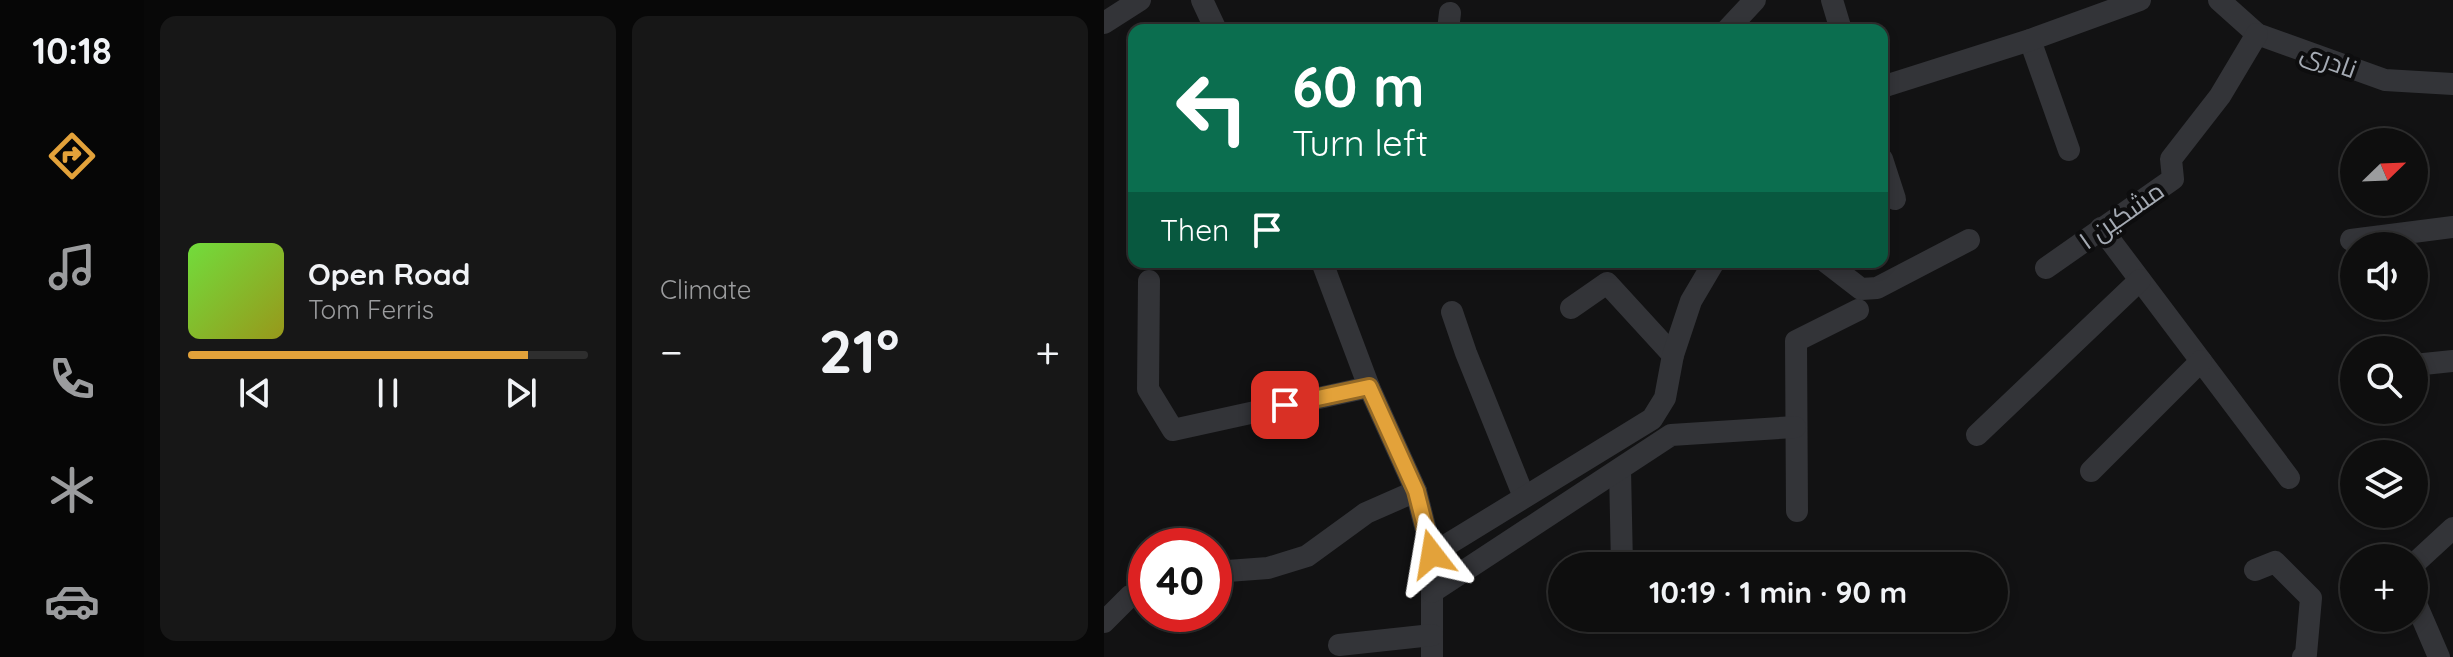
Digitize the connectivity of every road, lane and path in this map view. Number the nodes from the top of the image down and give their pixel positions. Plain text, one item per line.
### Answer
1 (1140, 0) edge
2 (1202, 0) edge
3 (1755, 0) edge
4 (1832, 0) edge
5 (2140, 0) edge
6 (2219, 0) edge
7 (1104, 23) edge
8 (1213, 24) edge
9 (1733, 24) edge
10 (1839, 24) edge
11 (2257, 34) junction
12 (2030, 40) junction
13 (2453, 84) edge
14 (1888, 85) edge
15 (2069, 150) dead end
16 (1888, 177) edge
17 (1895, 199) dead end
18 (2453, 227) edge
19 (2101, 228) junction
20 (2414, 232) edge
21 (1969, 240) dead end
22 (1327, 268) edge
23 (1710, 268) edge
24 (1834, 268) edge
25 (2046, 268) dead end
26 (2140, 280) junction
27 (1149, 281) dead end
28 (1571, 308) dead end
29 (1858, 310) dead end
30 (1452, 312) dead end
31 (1673, 355) junction
32 (2201, 361) junction
33 (2453, 361) edge
34 (2428, 364) edge
35 (1369, 387) junction
36 (1795, 427) junction
37 (1977, 435) dead end
38 (1620, 469) junction
39 (2091, 471) dead end
40 (2289, 478) dead end
41 (1416, 491) junction
42 (1524, 497) junction
43 (1797, 511) dead end
44 (2453, 528) edge
45 (2428, 551) edge
46 (1622, 552) edge
47 (1432, 554) junction
48 (2255, 570) dead end
49 (1232, 571) edge
50 (1432, 592) junction
51 (1128, 598) edge
52 (1104, 622) edge
53 (2428, 631) edge
54 (1339, 645) dead end
55 (1432, 646) edge
56 (2303, 657) edge
57 (2439, 657) edge

1 - 7 street
2 - 8 street
3 - 9 street
4 - 10 street
5 - 12 street
6 - 11 street, نادری
11 - 13 street, نادری
11 - 19 street, مشکین ۱
12 - 14 street
12 - 15 street
16 - 17 street
18 - 20 street
19 - 25 street, مشکین ۱
19 - 26 street
21 - 24 street
22 - 35 street
23 - 31 street
26 - 32 street
26 - 37 street
27 - 35 street
28 - 31 street
29 - 36 street
30 - 42 street
31 - 42 street
32 - 39 street
32 - 40 street
33 - 34 street
35 - 41 street
36 - 38 street
36 - 43 street
38 - 46 street
38 - 50 street
41 - 47 street
41 - 49 street
42 - 47 street
44 - 45 street
47 - 50 street
48 - 56 street
50 - 55 street
51 - 52 street
53 - 57 street
54 - 55 street

